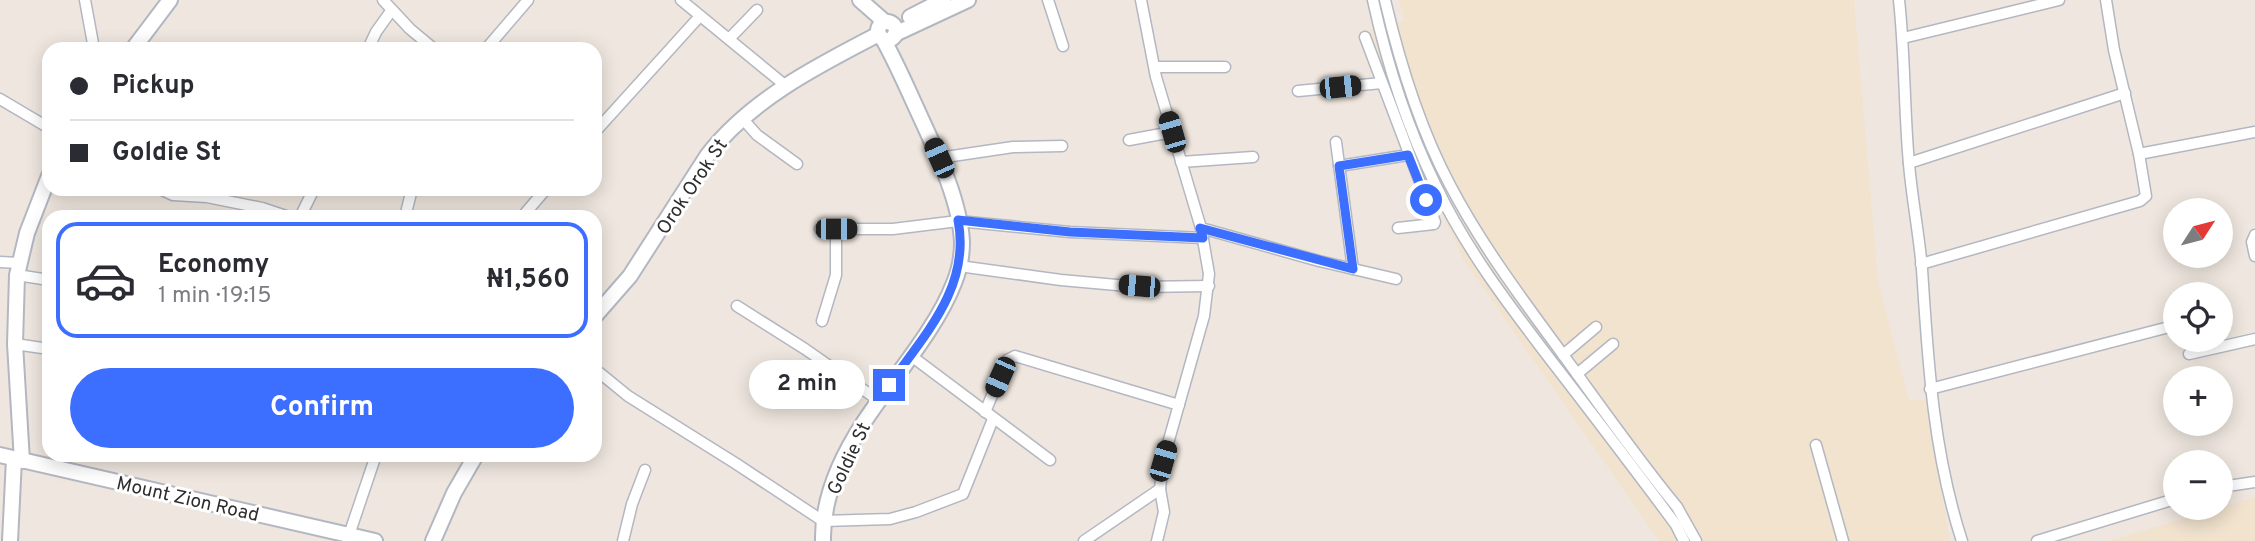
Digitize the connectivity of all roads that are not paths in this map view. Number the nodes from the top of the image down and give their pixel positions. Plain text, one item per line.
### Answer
1 (85, 0) edge
2 (170, 0) edge
3 (383, 0) edge
4 (528, 0) edge
5 (681, 0) edge
6 (943, 0) edge
7 (968, 0) edge
8 (1048, 0) edge
9 (1141, 0) edge
10 (1373, 0) edge
11 (1385, 0) edge
12 (1899, 0) edge
13 (2006, 0) edge
14 (2059, 0) edge
15 (2106, 0) edge
16 (861, 1) edge
17 (757, 10) dead end
18 (391, 11) junction
19 (2007, 13) junction
20 (701, 16) junction
21 (887, 32) junction
22 (1366, 37) dead end
23 (1903, 38) junction
24 (729, 39) junction
25 (93, 42) edge
26 (138, 42) edge
27 (371, 42) edge
28 (426, 42) edge
29 (492, 42) edge
30 (1063, 47) dead end
31 (1155, 67) junction
32 (1225, 67) dead end
33 (1382, 83) junction
34 (786, 86) junction
35 (1298, 92) dead end
36 (2125, 93) junction
37 (0, 99) edge
38 (742, 118) junction
39 (42, 124) edge
40 (602, 124) edge
41 (1172, 132) junction
42 (2255, 132) edge
43 (1129, 139) dead end
44 (1336, 142) dead end
45 (1062, 146) dead end
46 (2138, 154) junction
47 (1408, 155) junction
48 (1253, 157) dead end
49 (939, 158) junction
50 (1181, 162) junction
51 (1909, 163) junction
52 (797, 164) dead end
53 (1339, 166) junction
54 (42, 194) edge
55 (190, 196) edge
56 (540, 196) edge
57 (268, 210) edge
58 (528, 210) edge
59 (958, 220) junction
60 (1398, 228) dead end
61 (820, 229) dead end
62 (836, 229) junction
63 (1202, 233) junction
64 (2255, 236) edge
65 (2255, 256) edge
66 (0, 262) edge
67 (1921, 264) junction
68 (959, 265) junction
69 (18, 269) junction
70 (1353, 269) junction
71 (42, 278) edge
72 (1396, 279) dead end
73 (1209, 286) junction
74 (737, 306) dead end
75 (602, 308) edge
76 (822, 321) dead end
77 (1596, 327) dead end
78 (2163, 329) edge
79 (2255, 339) edge
80 (15, 344) junction
81 (1613, 344) dead end
82 (42, 348) edge
83 (2189, 354) dead end
84 (910, 355) junction
85 (1563, 355) junction
86 (1577, 374) junction
87 (602, 375) edge
88 (1930, 389) junction
89 (878, 401) junction
90 (1179, 405) junction
91 (989, 415) junction
92 (1816, 445) dead end
93 (12, 458) edge
94 (1050, 460) dead end
95 (374, 462) edge
96 (472, 462) edge
97 (645, 470) dead end
98 (2255, 482) edge
99 (2233, 485) edge
100 (1160, 489) junction
101 (2163, 503) edge
102 (823, 520) junction
103 (356, 538) edge
104 (10, 541) edge
105 (375, 541) edge
106 (433, 541) edge
107 (623, 541) edge
108 (823, 541) edge
109 (1084, 541) edge
110 (1157, 541) edge
111 (1684, 541) edge
112 (1696, 541) edge
113 (1843, 541) edge
114 (1962, 541) edge
115 (2037, 541) edge

1 - 25 street
2 - 26 street
3 - 18 street
4 - 29 street
5 - 20 street
6 - 21 street
7 - 21 street
8 - 30 street
9 - 31 street
10 - 111 street
11 - 85 street
12 - 23 street
13 - 19 street
14 - 19 street
15 - 36 street
16 - 21 street, Goldie St
17 - 24 street
18 - 27 street
18 - 28 street
19 - 23 street
20 - 24 street
20 - 40 street
21 - 34 street, Orok Orok St
21 - 49 street, Goldie St
22 - 33 street
23 - 51 street
24 - 34 street
31 - 32 street
31 - 41 street
33 - 35 street
33 - 47 street
34 - 38 street, Orok Orok St
36 - 46 street
36 - 51 street
37 - 39 street
38 - 52 street
38 - 75 street, Orok Orok St
41 - 43 street
41 - 50 street
42 - 46 street
44 - 53 street
45 - 49 street
46 - 67 street
47 - 53 street
47 - 60 street
48 - 50 street
49 - 59 street, Goldie St
50 - 63 street
51 - 67 street
53 - 70 street
54 - 69 street
55 - 57 street
56 - 58 street
59 - 62 street
59 - 63 street
59 - 68 street, Goldie St
61 - 62 street
62 - 76 street
63 - 70 street
63 - 73 street
64 - 65 street
66 - 69 street
67 - 88 street
68 - 73 street
68 - 84 street, Goldie St
69 - 71 street
69 - 80 street
70 - 72 street
73 - 90 street
74 - 89 street
77 - 85 street
78 - 88 street
79 - 83 street
80 - 82 street
80 - 93 street
81 - 86 street
84 - 89 street, Goldie St
84 - 91 street
85 - 86 street
86 - 112 street
87 - 102 street
88 - 114 street
89 - 102 street, Goldie St
90 - 91 street
90 - 100 street
91 - 94 street
91 - 102 street
92 - 113 street
93 - 103 street, Mount Zion Road
93 - 104 street
95 - 103 street
96 - 106 street
97 - 107 street
98 - 99 street
100 - 109 street
100 - 110 street
101 - 115 street
102 - 108 street, Goldie St
103 - 105 street, Mount Zion Road

